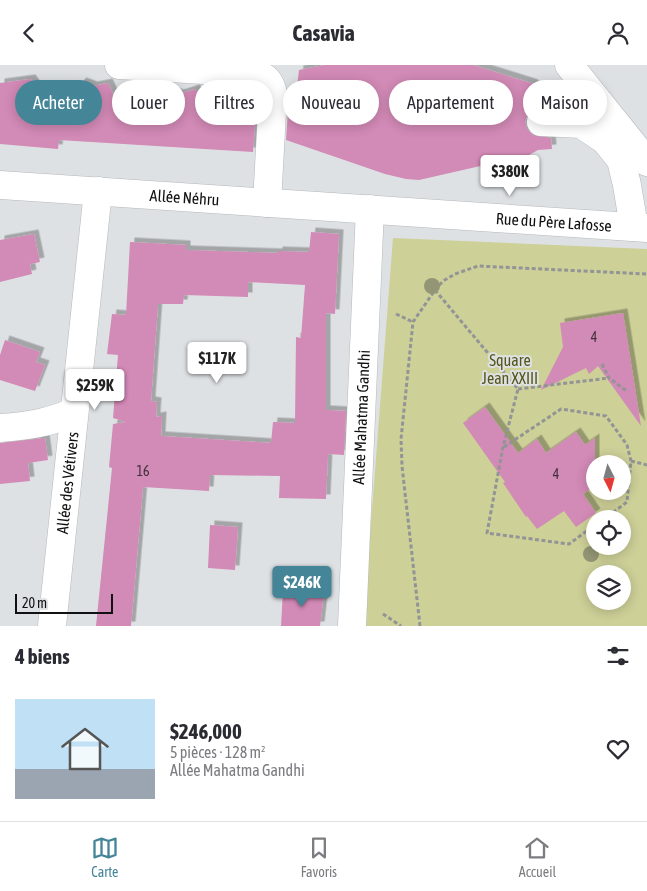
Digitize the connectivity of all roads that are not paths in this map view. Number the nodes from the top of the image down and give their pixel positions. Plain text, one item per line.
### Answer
1 (119, 65) edge
2 (569, 65) edge
3 (582, 125) edge
4 (647, 162) edge
5 (0, 185) edge
6 (98, 191) junction
7 (266, 203) junction
8 (370, 209) junction
9 (640, 227) edge
10 (74, 412) junction
11 (0, 427) edge
12 (52, 626) edge
13 (352, 626) edge

1 - 7 street
2 - 4 street
3 - 9 street
5 - 6 street, Allée Néhru
6 - 7 street, Allée Néhru
6 - 10 street, Allée des Vétivers
7 - 8 street, Allée Néhru
8 - 9 street, Rue du Père Lafosse
8 - 13 street, Allée Mahatma Gandhi
10 - 11 street
10 - 12 street, Allée des Vétivers

